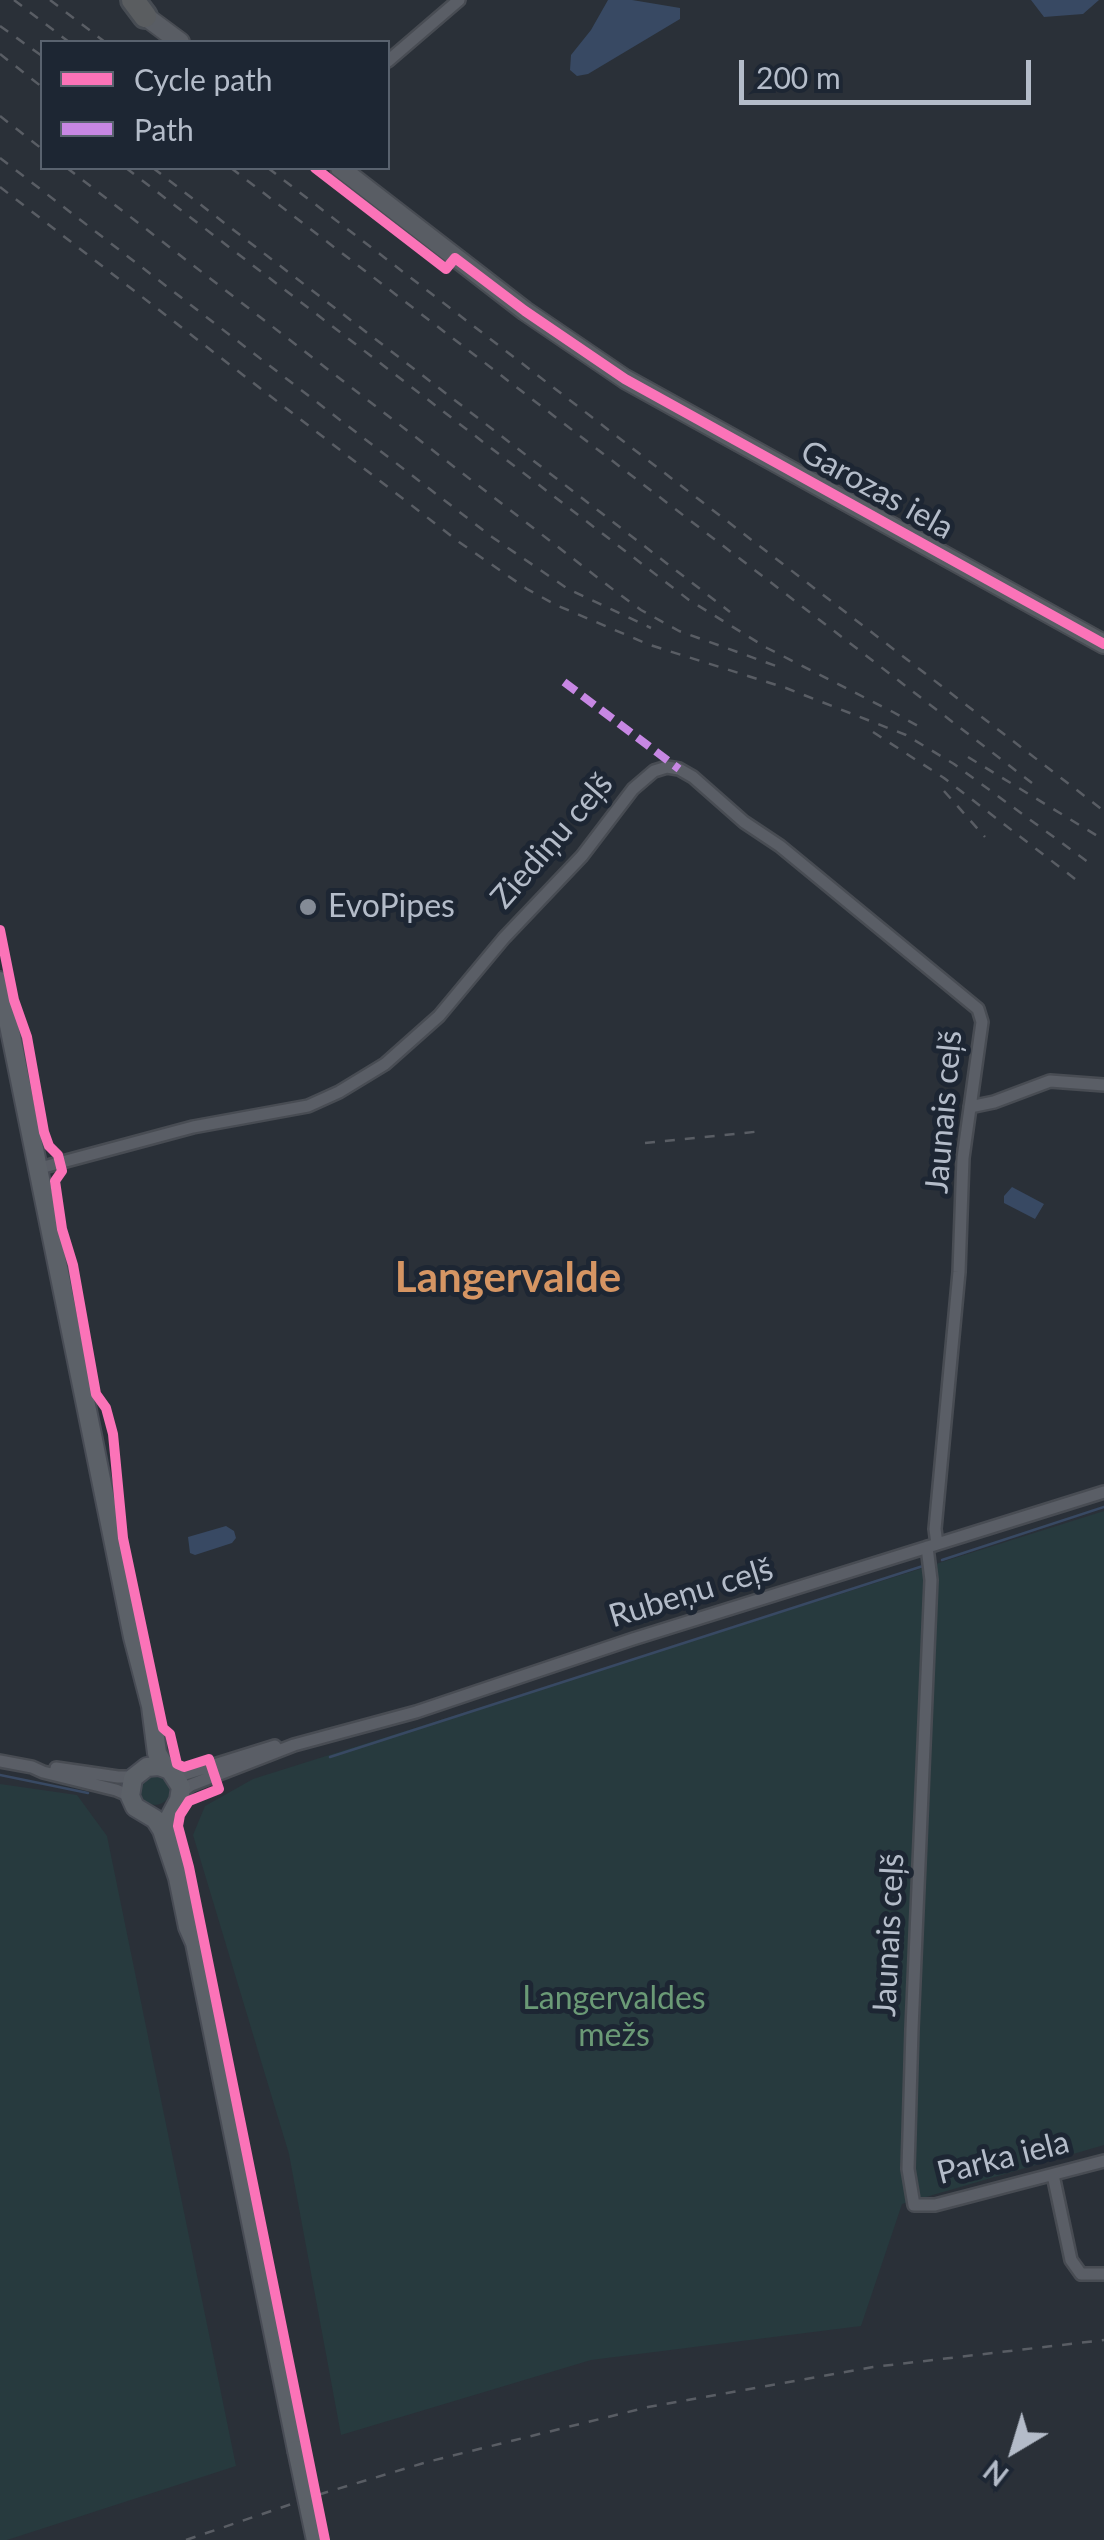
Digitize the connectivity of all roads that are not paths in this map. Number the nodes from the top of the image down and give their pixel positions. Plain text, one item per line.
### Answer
1 (459, 0) edge
2 (134, 5) edge
3 (178, 40) edge
4 (390, 59) edge
5 (343, 170) edge
6 (1104, 644) edge
7 (679, 769) joint
8 (0, 981) edge
9 (1104, 1084) edge
10 (970, 1107) junction
11 (40, 1168) junction
12 (1104, 1492) edge
13 (932, 1546) junction
14 (133, 1636) junction
15 (294, 1746) junction
16 (0, 1761) edge
17 (32, 1767) junction
18 (140, 1771) junction
19 (170, 1771) junction
20 (130, 1796) junction
21 (176, 1802) junction
22 (151, 1816) junction
23 (195, 1943) junction
24 (1104, 2161) edge
25 (1052, 2175) junction
26 (914, 2204) joint
27 (1104, 2274) edge
28 (316, 2540) edge

1 - 4 street
2 - 3 main road
5 - 6 main road, Garozas iela
7 - 10 street, Jaunais ceļš
7 - 11 street, Ziediņu ceļš
8 - 11 main road
9 - 10 street
10 - 13 street, Jaunais ceļš
11 - 14 main road
12 - 13 street, Rubeņu ceļš
13 - 15 street, Rubeņu ceļš
13 - 26 street, Jaunais ceļš
14 - 18 main road
14 - 19 main road
15 - 19 street, Rubeņu ceļš
15 - 21 street, Rubeņu ceļš
16 - 17 street
17 - 18 street
17 - 20 street
18 - 19 main road
18 - 20 main road
19 - 21 main road
20 - 22 main road
21 - 22 main road
21 - 23 main road
22 - 23 main road
23 - 28 main road, bridge
24 - 25 street, Parka iela
25 - 26 street, Parka iela
25 - 27 street

